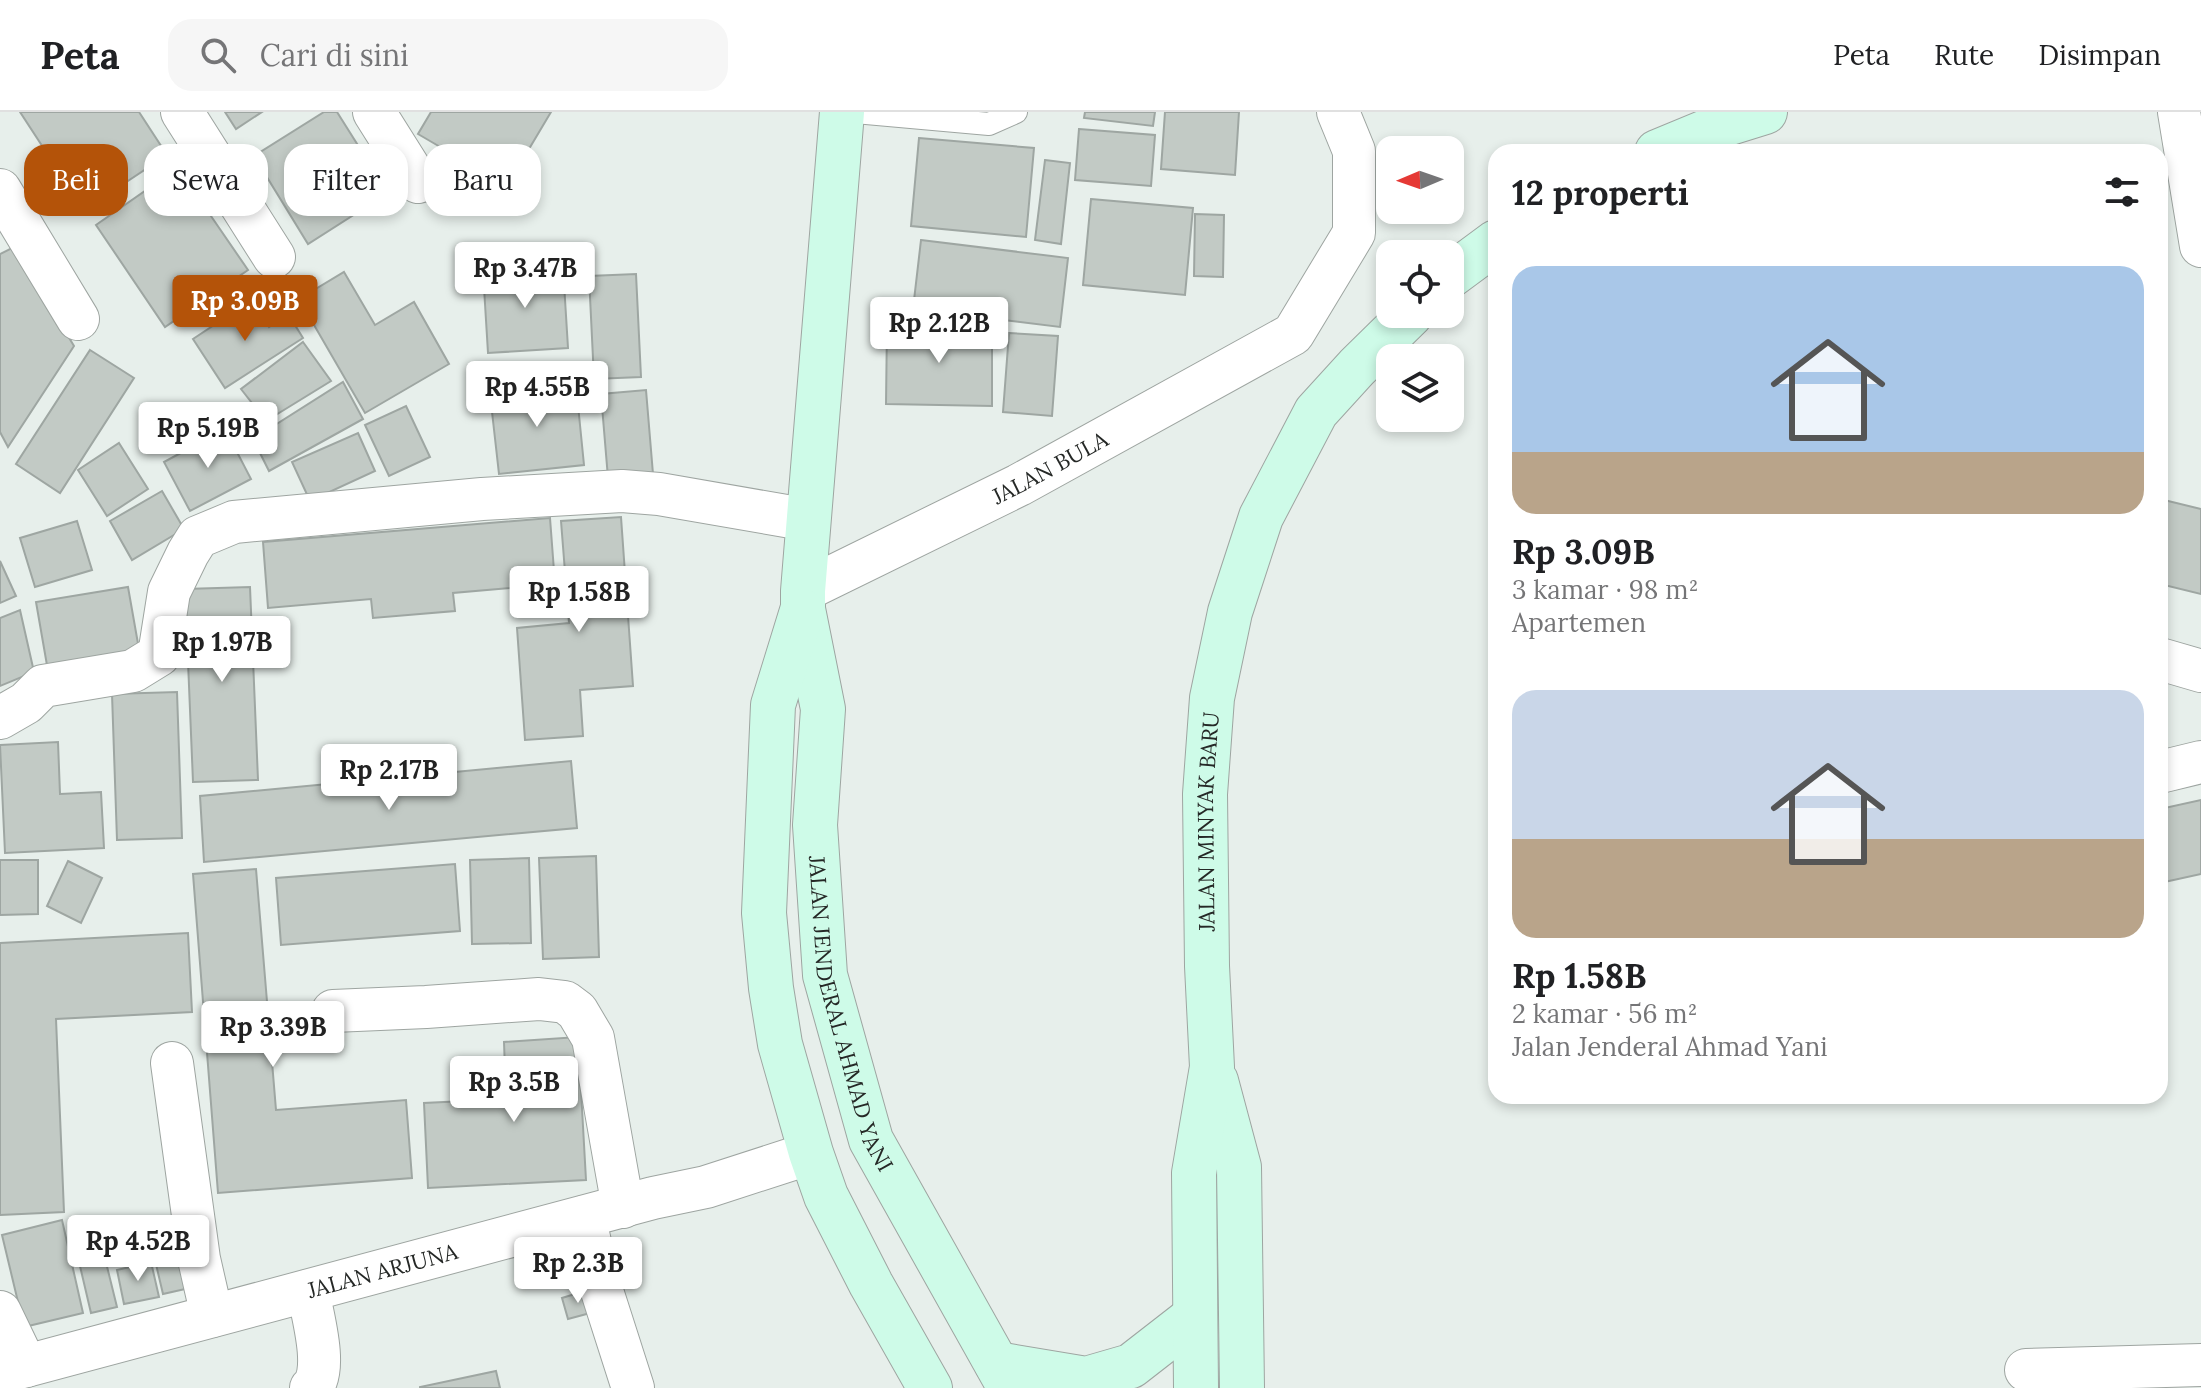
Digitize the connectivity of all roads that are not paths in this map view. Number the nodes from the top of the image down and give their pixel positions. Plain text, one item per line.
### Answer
1 (182, 112) edge
2 (374, 112) edge
3 (842, 112) edge
4 (855, 112) edge
5 (1016, 112) edge
6 (1338, 112) edge
7 (1765, 112) edge
8 (2179, 112) edge
9 (1676, 144) edge
10 (418, 182) dead end
11 (0, 190) edge
12 (2201, 246) edge
13 (1488, 248) edge
14 (274, 257) dead end
15 (1464, 266) edge
16 (78, 319) dead end
17 (1397, 328) edge
18 (809, 520) junction
19 (803, 600) junction
20 (2168, 661) edge
21 (2201, 671) edge
22 (0, 718) edge
23 (2201, 762) edge
24 (2168, 770) edge
25 (333, 1011) dead end
26 (172, 1063) dead end
27 (1212, 1067) junction
28 (811, 1153) junction
29 (620, 1207) junction
30 (308, 1291) junction
31 (0, 1312) edge
32 (212, 1316) junction
33 (1194, 1317) junction
34 (2201, 1365) edge
35 (13, 1370) edge
36 (2026, 1370) dead end
37 (1003, 1376) edge
38 (311, 1388) edge
39 (633, 1388) edge
40 (930, 1388) edge
41 (1196, 1388) edge
42 (1242, 1388) edge

1 - 14 street
2 - 10 street
3 - 18 main road, JALAN JENDERAL AHMAD YANI
4 - 5 lane
6 - 19 street, JALAN BULA
7 - 9 main road
8 - 12 street
11 - 16 street
13 - 15 main road
17 - 27 main road, JALAN MINYAK BARU
18 - 19 main road, JALAN JENDERAL AHMAD YANI
18 - 22 street
19 - 28 main road, JALAN JENDERAL AHMAD YANI
19 - 37 main road, JALAN JENDERAL AHMAD YANI
20 - 21 street
23 - 24 street
25 - 29 street
26 - 32 street
27 - 33 main road, JALAN MINYAK BARU
27 - 42 main road
28 - 29 street, JALAN ARJUNA
28 - 40 main road, JALAN JENDERAL AHMAD YANI
29 - 30 street, JALAN ARJUNA
29 - 39 street
30 - 32 street, JALAN ARJUNA
30 - 38 street
31 - 35 street
32 - 35 street, JALAN ARJUNA
33 - 37 main road
33 - 41 main road, JALAN MINYAK BARU
34 - 36 street

